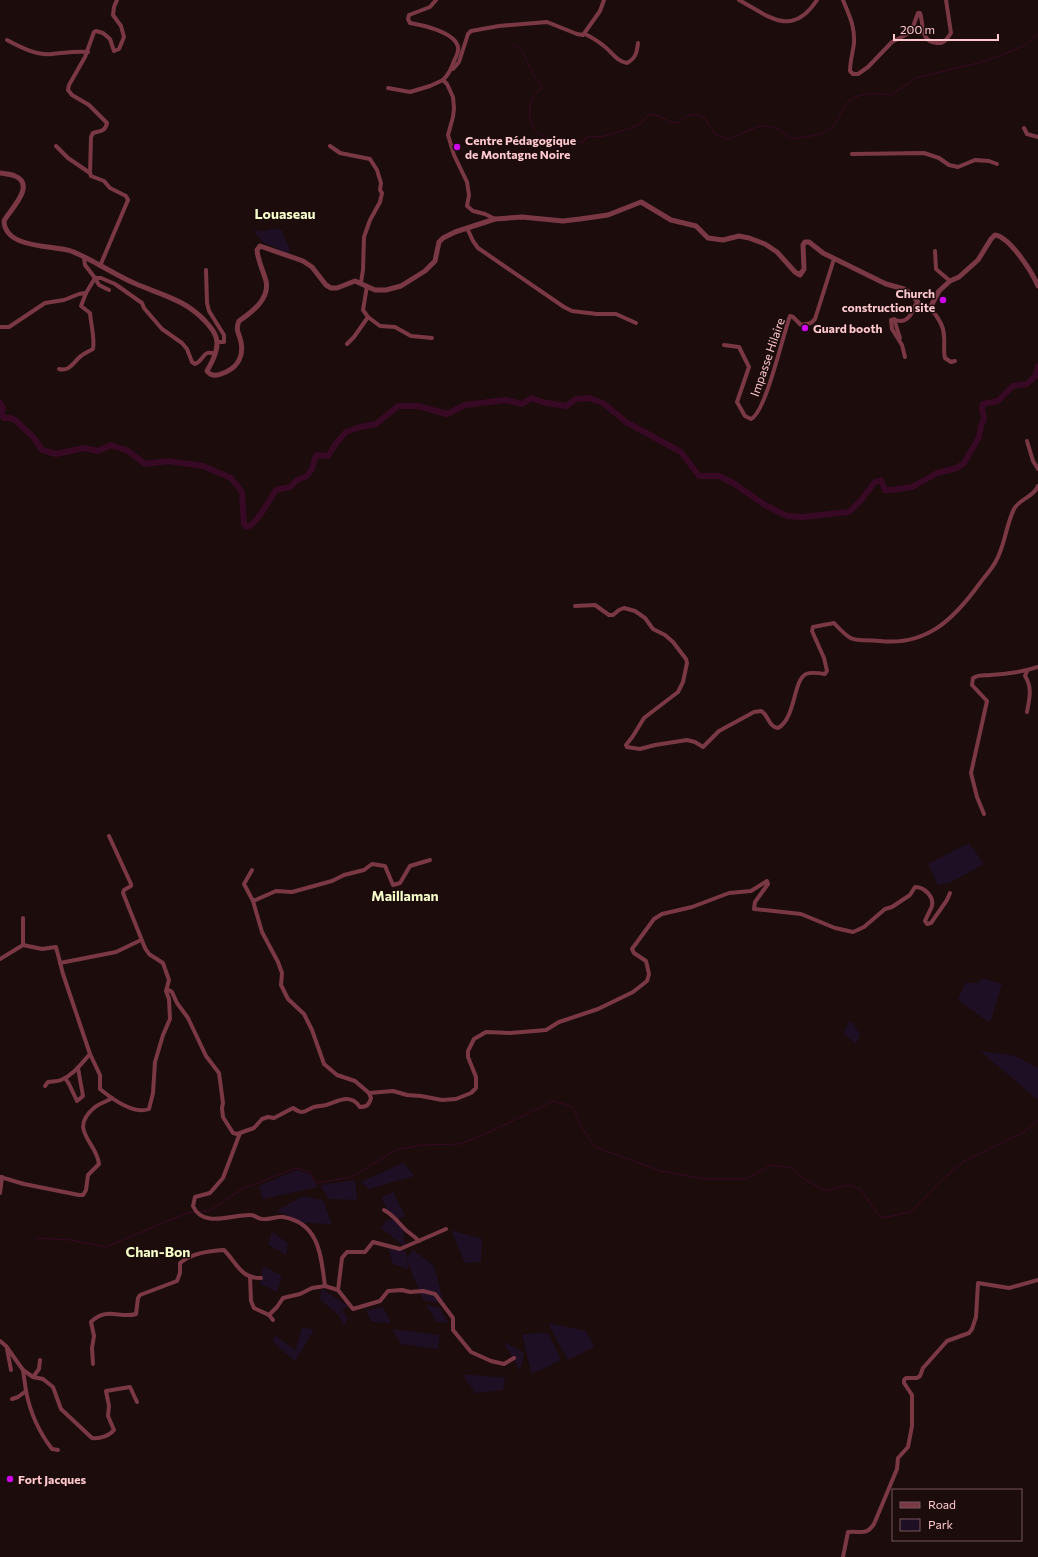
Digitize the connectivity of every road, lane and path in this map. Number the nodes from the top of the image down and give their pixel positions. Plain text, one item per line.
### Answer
1 (117, 0) edge
2 (436, 0) edge
3 (604, 0) edge
4 (739, 0) edge
5 (817, 0) edge
6 (843, 0) edge
7 (946, 0) edge
8 (585, 34) junction
9 (7, 40) dead end
10 (638, 43) dead end
11 (88, 52) junction
12 (450, 73) junction
13 (443, 80) junction
14 (388, 88) dead end
15 (1024, 128) dead end
16 (1038, 137) edge
17 (56, 146) dead end
18 (330, 146) dead end
19 (852, 154) dead end
20 (997, 164) dead end
21 (0, 172) edge
22 (90, 173) junction
23 (495, 219) junction
24 (467, 228) junction
25 (935, 251) dead end
26 (84, 258) junction
27 (834, 259) junction
28 (100, 266) junction
29 (206, 270) dead end
30 (95, 278) junction
31 (950, 281) junction
32 (361, 282) junction
33 (367, 286) junction
34 (1038, 286) edge
35 (109, 290) dead end
36 (86, 293) junction
37 (917, 302) junction
38 (930, 308) junction
39 (368, 317) junction
40 (894, 319) junction
41 (636, 323) dead end
42 (0, 327) edge
43 (432, 338) dead end
44 (901, 341) dead end
45 (217, 342) junction
46 (347, 344) dead end
47 (724, 345) dead end
48 (215, 354) junction
49 (906, 356) dead end
50 (955, 361) dead end
51 (59, 369) dead end
52 (1026, 440) dead end
53 (1038, 469) edge
54 (1038, 486) edge
55 (575, 606) dead end
56 (1038, 667) edge
57 (1027, 671) junction
58 (1027, 712) dead end
59 (984, 814) dead end
60 (109, 836) dead end
61 (430, 860) dead end
62 (252, 870) dead end
63 (950, 893) dead end
64 (253, 901) junction
65 (23, 918) dead end
66 (141, 940) junction
67 (22, 945) junction
68 (0, 959) edge
69 (60, 963) junction
70 (167, 989) junction
71 (90, 1054) junction
72 (78, 1068) junction
73 (65, 1078) junction
74 (45, 1086) dead end
75 (369, 1092) junction
76 (112, 1098) junction
77 (240, 1133) junction
78 (1, 1177) edge
79 (0, 1193) edge
80 (384, 1210) dead end
81 (446, 1229) dead end
82 (419, 1242) junction
83 (250, 1277) junction
84 (260, 1278) dead end
85 (1038, 1280) edge
86 (325, 1286) junction
87 (338, 1290) junction
88 (269, 1315) junction
89 (273, 1320) dead end
90 (0, 1341) edge
91 (6, 1346) junction
92 (514, 1358) dead end
93 (40, 1360) dead end
94 (93, 1364) dead end
95 (11, 1370) dead end
96 (23, 1370) junction
97 (33, 1377) junction
98 (26, 1391) junction
99 (12, 1399) dead end
100 (137, 1402) dead end
101 (58, 1450) dead end
102 (843, 1557) edge

1 - 11 street
2 - 12 street
3 - 8 street
4 - 5 street
6 - 7 street
8 - 10 street
8 - 12 street
9 - 11 street
11 - 22 street
12 - 13 street
13 - 14 street
13 - 23 street
15 - 16 street
17 - 22 street
18 - 32 street
19 - 20 street
21 - 26 street
22 - 28 street
23 - 24 street
23 - 27 street
24 - 33 street
24 - 41 street
25 - 31 street
26 - 28 street
26 - 30 street
27 - 37 street
27 - 47 street, Impasse Hilaire
28 - 45 street
29 - 45 street
30 - 35 street
30 - 36 street
30 - 48 street
31 - 34 street
31 - 38 street
32 - 33 street
32 - 48 street
33 - 39 street
36 - 42 street
36 - 51 street
37 - 38 street
37 - 40 street
38 - 50 street
39 - 43 street
39 - 46 street
40 - 44 street
40 - 49 street
45 - 48 street
52 - 53 street
54 - 55 street
56 - 57 street
57 - 58 street
57 - 59 street
60 - 66 street
61 - 64 street
62 - 64 street
63 - 75 street
64 - 75 street
65 - 67 street
66 - 69 street
66 - 70 street
67 - 68 street
67 - 69 street
69 - 71 street
70 - 76 street
70 - 77 street
71 - 72 street
71 - 76 street
72 - 73 street
72 - 73 street
73 - 74 street
75 - 77 street
76 - 78 street
77 - 86 street
78 - 79 street
80 - 82 street
81 - 82 street
82 - 87 street
83 - 84 street
83 - 88 street
83 - 94 street
85 - 102 street
86 - 87 street
86 - 88 street
87 - 92 street
88 - 89 street
90 - 91 street
91 - 95 street
91 - 96 street
93 - 97 street
96 - 97 street
96 - 98 street
97 - 100 street
98 - 99 street
98 - 101 street

